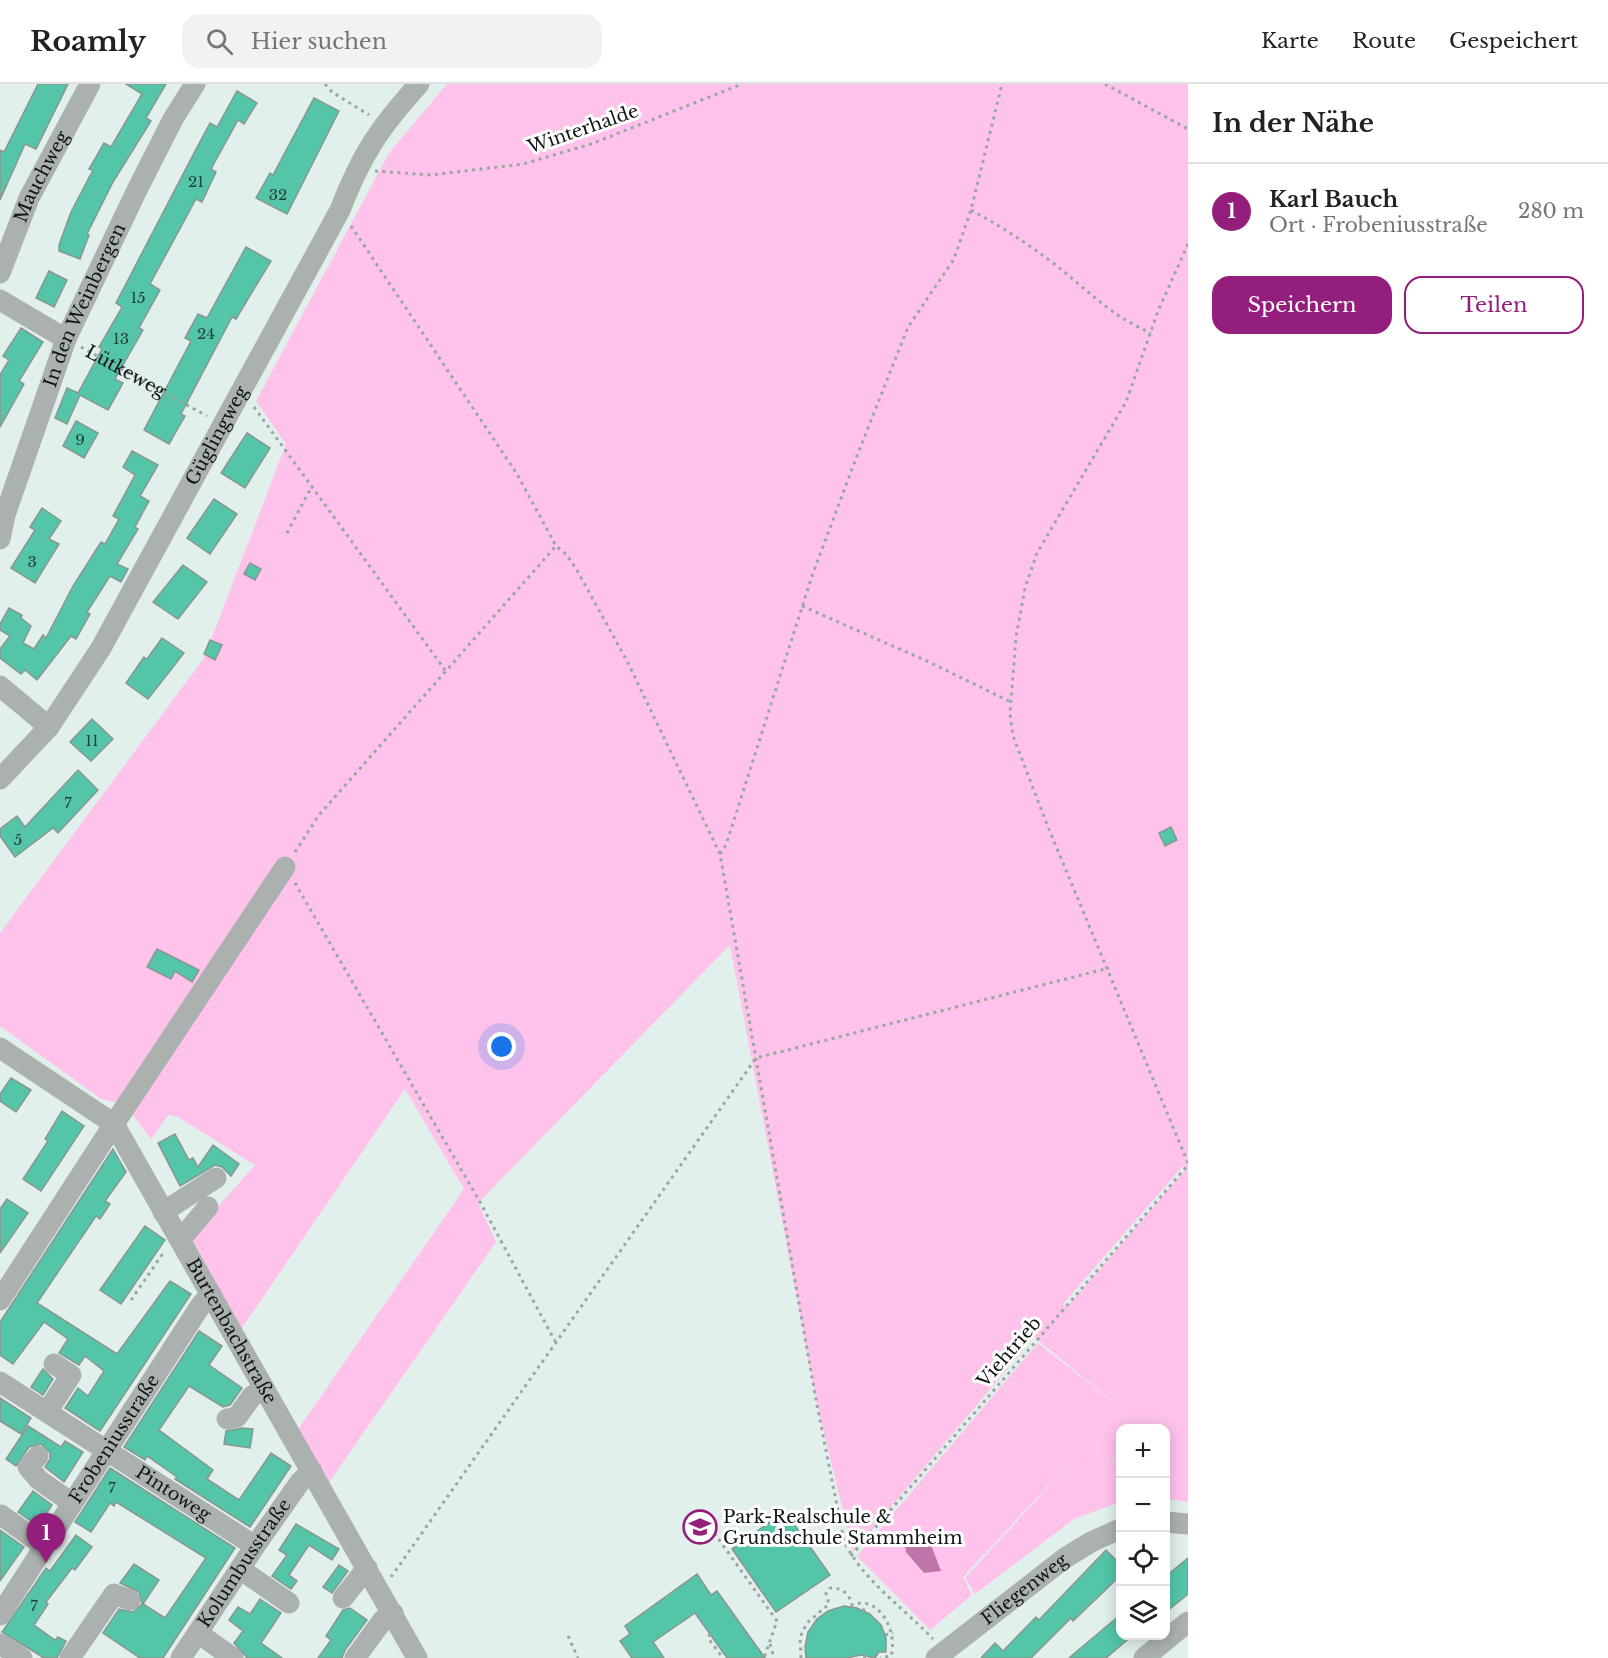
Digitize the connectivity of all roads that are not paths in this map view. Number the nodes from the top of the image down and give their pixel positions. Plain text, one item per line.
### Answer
1 (90, 84) edge
2 (195, 84) edge
3 (419, 84) edge
4 (0, 273) edge
5 (0, 300) edge
6 (66, 339) junction
7 (0, 539) edge
8 (0, 686) edge
9 (49, 727) junction
10 (0, 779) edge
11 (285, 867) road end
12 (1, 1049) edge
13 (114, 1124) junction
14 (216, 1178) dead end
15 (208, 1207) dead end
16 (163, 1212) junction
17 (180, 1240) junction
18 (211, 1294) junction
19 (0, 1300) edge
20 (54, 1364) dead end
21 (0, 1382) edge
22 (265, 1390) junction
23 (47, 1412) junction
24 (227, 1419) dead end
25 (106, 1450) junction
26 (38, 1456) dead end
27 (312, 1471) junction
28 (72, 1503) junction
29 (1, 1515) edge
30 (1170, 1522) edge
31 (1188, 1524) edge
32 (1116, 1531) edge
33 (44, 1546) junction
34 (255, 1546) junction
35 (368, 1568) junction
36 (240, 1569) junction
37 (344, 1598) dead end
38 (130, 1600) dead end
39 (289, 1603) dead end
40 (393, 1613) junction
41 (0, 1615) edge
42 (1188, 1622) edge
43 (198, 1633) junction
44 (0, 1644) edge
45 (940, 1654) edge
46 (22, 1658) edge
47 (70, 1658) edge
48 (182, 1658) edge
49 (233, 1658) edge
50 (355, 1658) edge
51 (417, 1658) edge
52 (1144, 1658) edge

1 - 4 street, Mauchweg
2 - 6 street, In den Weinbergen
3 - 9 street, Güglingweg
5 - 6 street, Lütkeweg
6 - 7 street, In den Weinbergen
8 - 9 street
9 - 10 street, Güglingweg
11 - 13 street
12 - 13 street, Burtenbachstraße
13 - 16 street, Burtenbachstraße
13 - 19 street
14 - 16 street
15 - 17 street
16 - 17 street, Burtenbachstraße
17 - 18 street, Burtenbachstraße
18 - 22 street, Burtenbachstraße
18 - 25 street, Frobeniusstraße
20 - 23 street
21 - 23 street, Pintoweg
22 - 24 street
22 - 27 street, Burtenbachstraße
23 - 25 street, Pintoweg
25 - 28 street, Frobeniusstraße
25 - 34 street, Pintoweg
26 - 28 street
27 - 34 street, Kolumbusstraße
27 - 35 street, Burtenbachstraße
28 - 33 street, Frobeniusstraße
29 - 33 street
30 - 31 street
32 - 45 street, Fliegenweg
33 - 41 street, Frobeniusstraße
34 - 36 street, Kolumbusstraße
35 - 37 street
35 - 40 street, Burtenbachstraße
36 - 39 street
36 - 43 street, Kolumbusstraße
38 - 47 street
40 - 50 street
40 - 51 street, Burtenbachstraße
42 - 52 street
43 - 48 street, Kolumbusstraße
43 - 49 street
44 - 46 street

